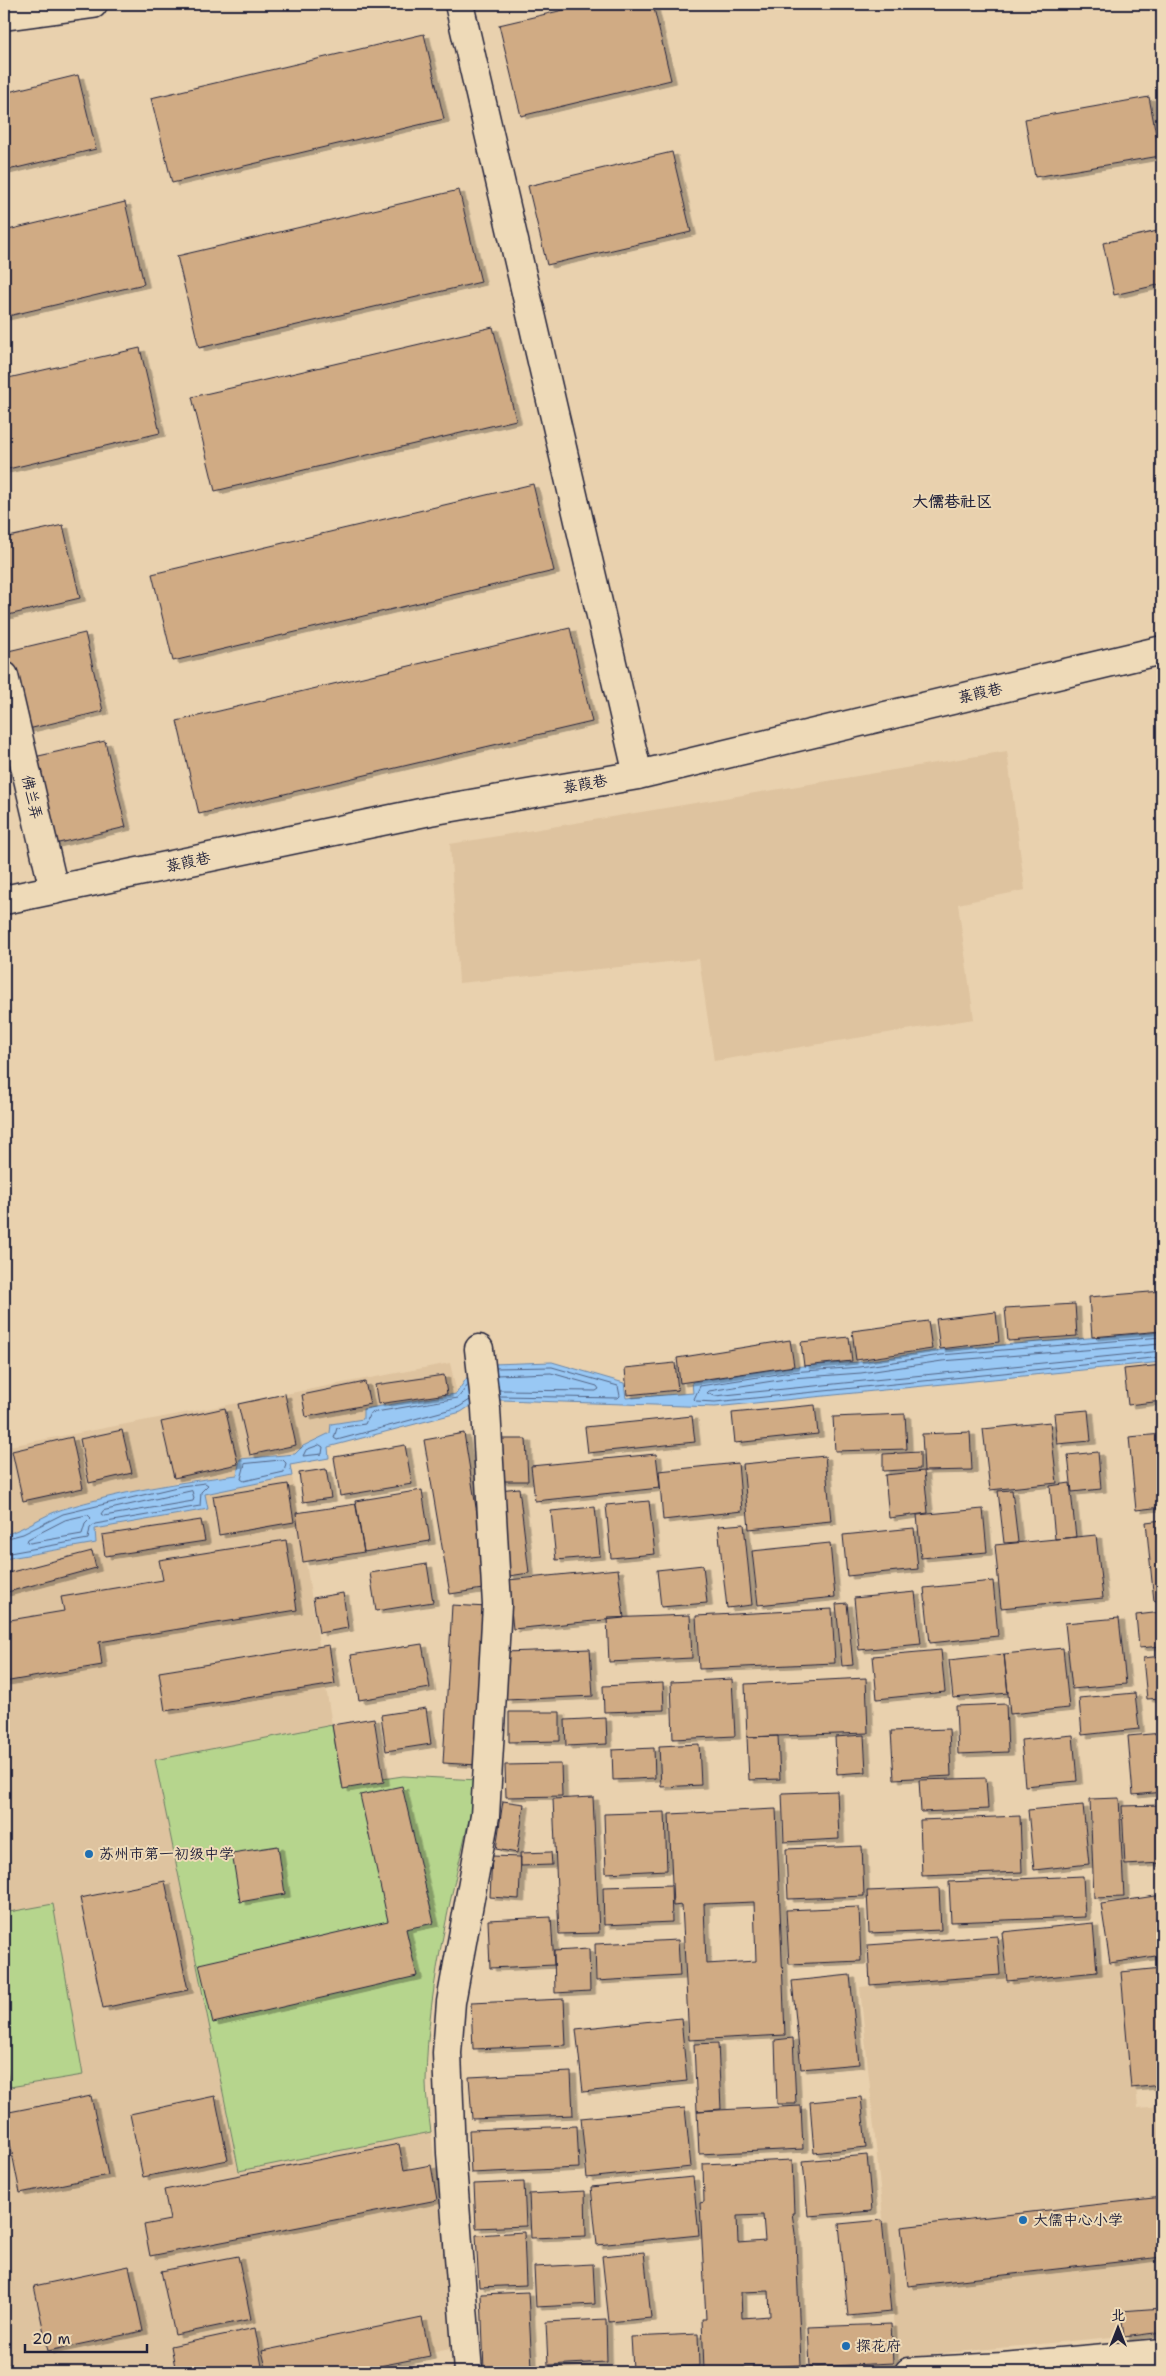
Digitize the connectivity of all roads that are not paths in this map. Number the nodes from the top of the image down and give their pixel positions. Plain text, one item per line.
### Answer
1 (93, 4) edge
2 (459, 4) edge
3 (4, 16) edge
4 (1162, 650) edge
5 (4, 676) edge
6 (638, 775) junction
7 (54, 890) junction
8 (4, 900) edge
9 (479, 1355) dead end
10 (1162, 2353) edge
11 (468, 2372) edge
12 (909, 2372) edge

1 - 3 street
2 - 6 street
4 - 6 street, 菉葭巷
5 - 7 street, 佛兰弄
6 - 7 street, 菉葭巷
7 - 8 street, 菉葭巷
9 - 11 street
10 - 12 street

